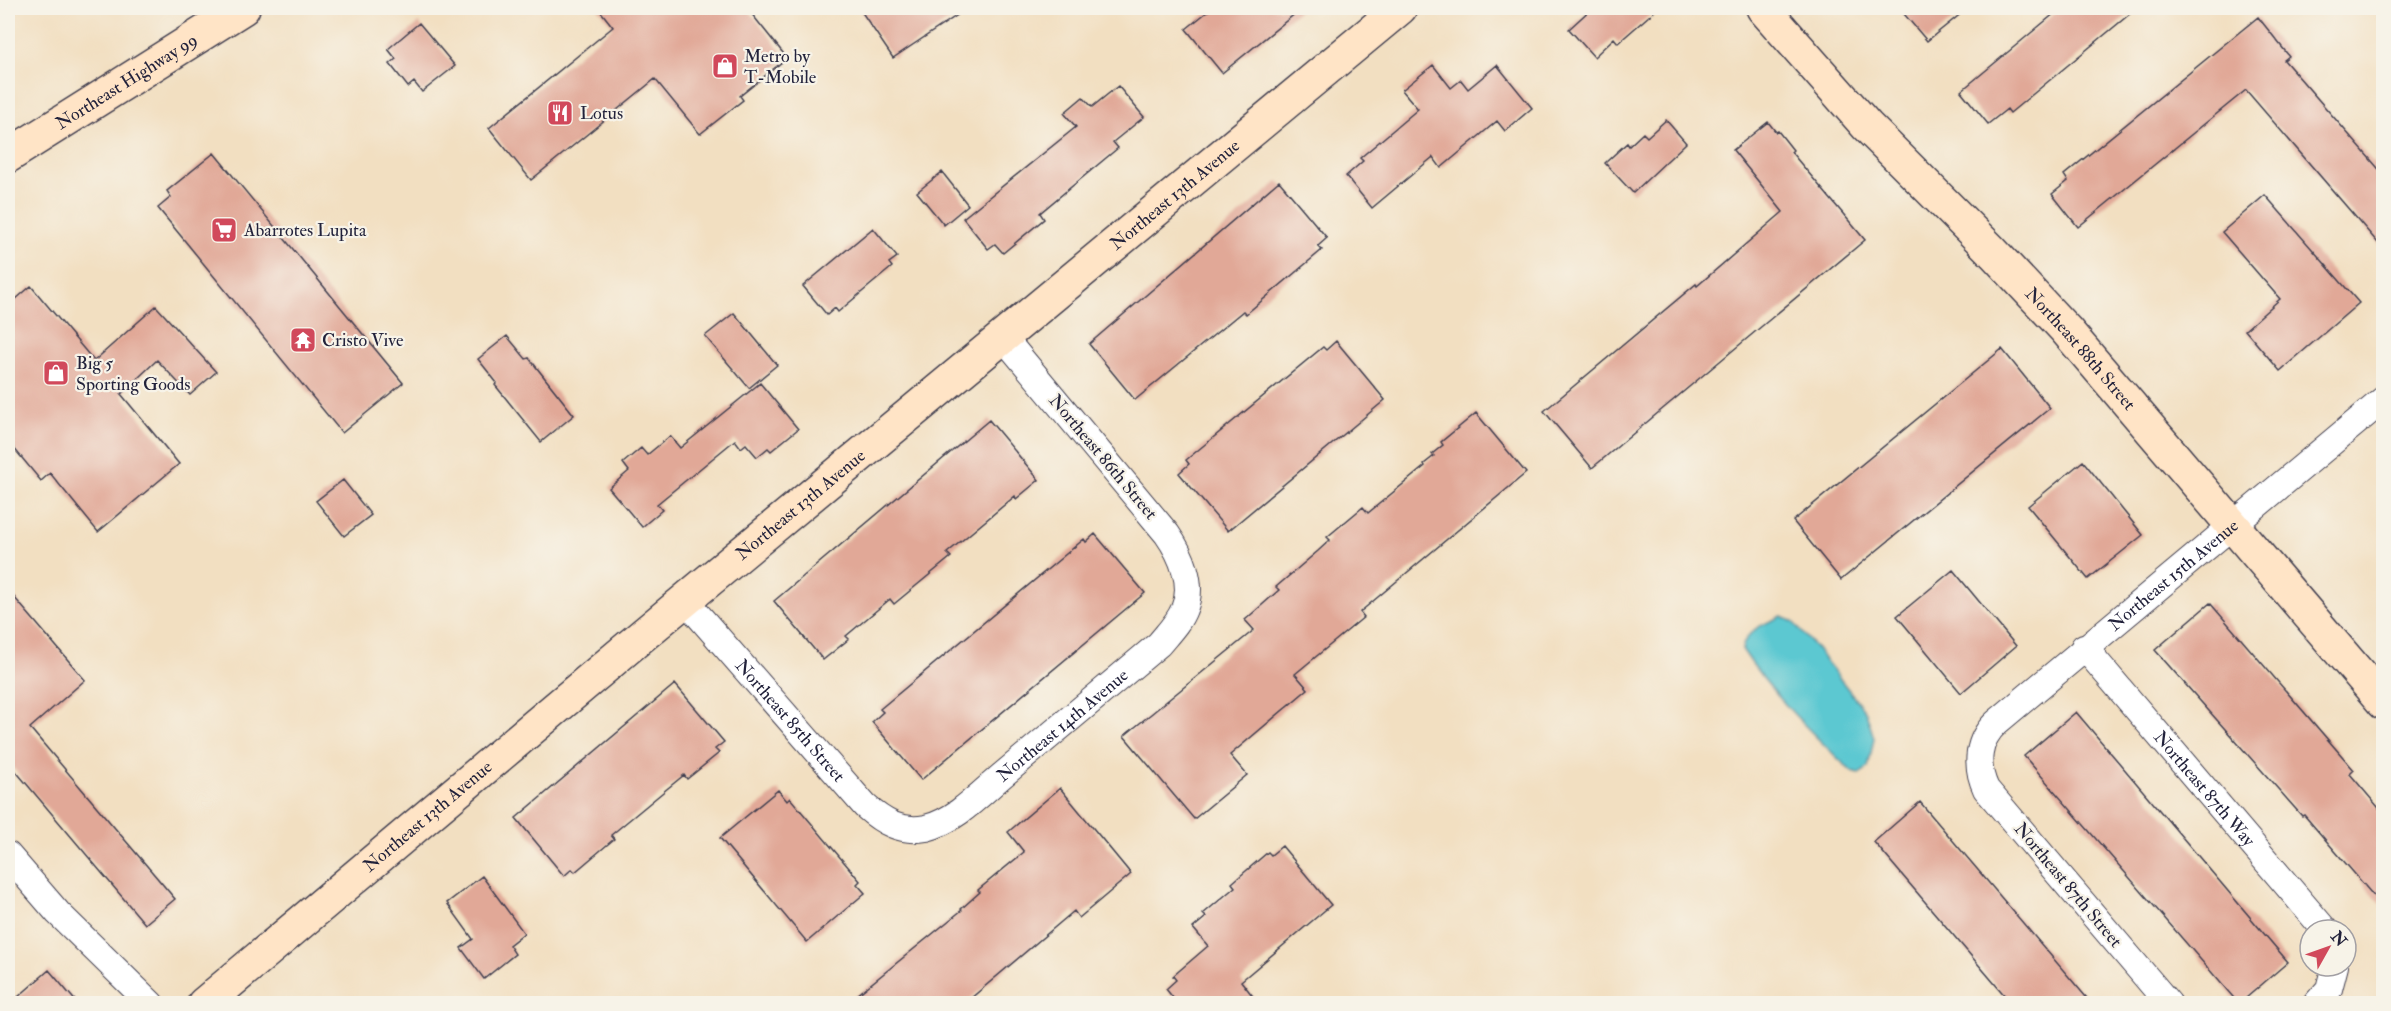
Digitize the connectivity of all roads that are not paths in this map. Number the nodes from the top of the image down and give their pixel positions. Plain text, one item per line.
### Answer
1 (243, 8) edge
2 (1400, 8) edge
3 (1763, 8) edge
4 (8, 156) edge
5 (1003, 337) junction
6 (2384, 399) edge
7 (2232, 524) junction
8 (1186, 585) joint
9 (685, 600) junction
10 (2084, 647) junction
11 (2384, 703) edge
12 (1978, 761) joint
13 (906, 830) joint
14 (8, 855) edge
15 (2315, 918) edge
16 (2332, 978) edge
17 (151, 1004) edge
18 (204, 1004) edge
19 (2169, 1004) edge
20 (2316, 1004) edge

1 - 4 street, Northeast Highway 99
2 - 5 street, Northeast 13th Avenue
3 - 7 street, Northeast 88th Street
5 - 8 street, Northeast 86th Street
5 - 9 street, Northeast 13th Avenue
6 - 7 street, Northeast 15th Avenue
7 - 10 street, Northeast 15th Avenue
7 - 11 street, Northeast 88th Street
8 - 13 street, Northeast 14th Avenue
9 - 13 street, Northeast 85th Street
9 - 18 street, Northeast 13th Avenue
10 - 12 street, Northeast 15th Avenue
10 - 15 street, Northeast 87th Way
12 - 19 street, Northeast 87th Street
14 - 17 street
16 - 20 street

